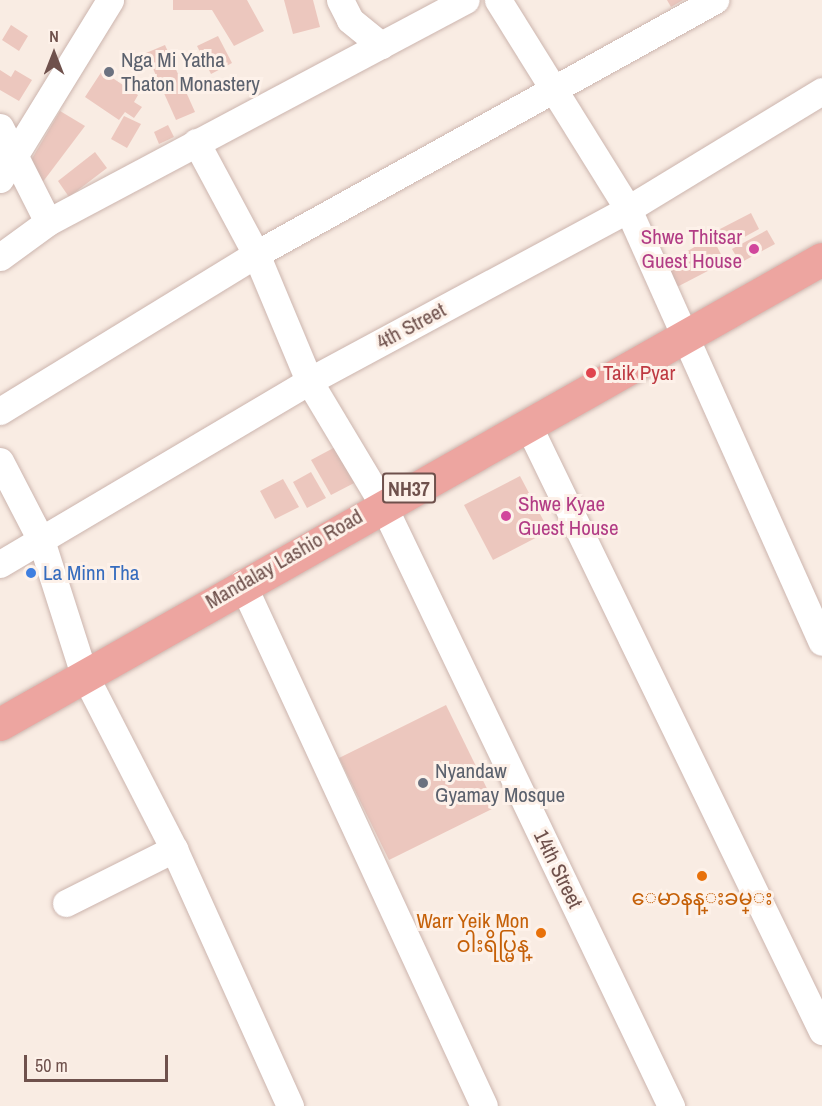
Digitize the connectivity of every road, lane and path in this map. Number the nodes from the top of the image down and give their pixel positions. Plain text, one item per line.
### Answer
1 (110, 0) edge
2 (340, 0) edge
3 (466, 0) edge
4 (498, 0) edge
5 (715, 0) edge
6 (381, 45) junction
7 (551, 91) junction
8 (822, 91) edge
9 (0, 127) edge
10 (196, 142) junction
11 (7, 168) edge
12 (628, 209) junction
13 (48, 222) junction
14 (256, 254) junction
15 (0, 257) edge
16 (821, 261) edge
17 (686, 339) junction
18 (309, 381) junction
19 (0, 411) edge
20 (527, 423) junction
21 (0, 461) edge
22 (382, 503) junction
23 (41, 540) junction
24 (0, 564) edge
25 (242, 583) junction
26 (822, 642) edge
27 (83, 672) junction
28 (0, 724) edge
29 (174, 849) junction
30 (66, 903) dead end
31 (822, 1031) edge
32 (290, 1106) edge
33 (484, 1106) edge
34 (671, 1106) edge

1 - 11 street
2 - 6 street
3 - 6 street
4 - 7 street
5 - 7 street
6 - 10 street
7 - 12 street
7 - 14 street
8 - 12 street, 4th Street
9 - 11 street
10 - 13 street
10 - 14 street, 14th Street
11 - 13 street
12 - 17 street
12 - 18 street, 4th Street
13 - 15 street
14 - 18 street, 14th Street
14 - 19 street
16 - 17 highway, Mandalay Lashio Road / NH37
17 - 20 highway, Mandalay Lashio Road / NH37
17 - 26 street
18 - 22 street, 14th Street
18 - 23 street, 4th Street
20 - 22 highway, Mandalay Lashio Road / NH37
20 - 31 street
21 - 23 street
22 - 25 highway, Mandalay Lashio Road / NH37
22 - 34 street, 14th Street
23 - 24 street, 4th Street
23 - 27 street
25 - 27 highway, Mandalay Lashio Road / NH37
25 - 33 street
27 - 28 highway, Mandalay Lashio Road / NH37
27 - 29 street
29 - 30 street
29 - 32 street

